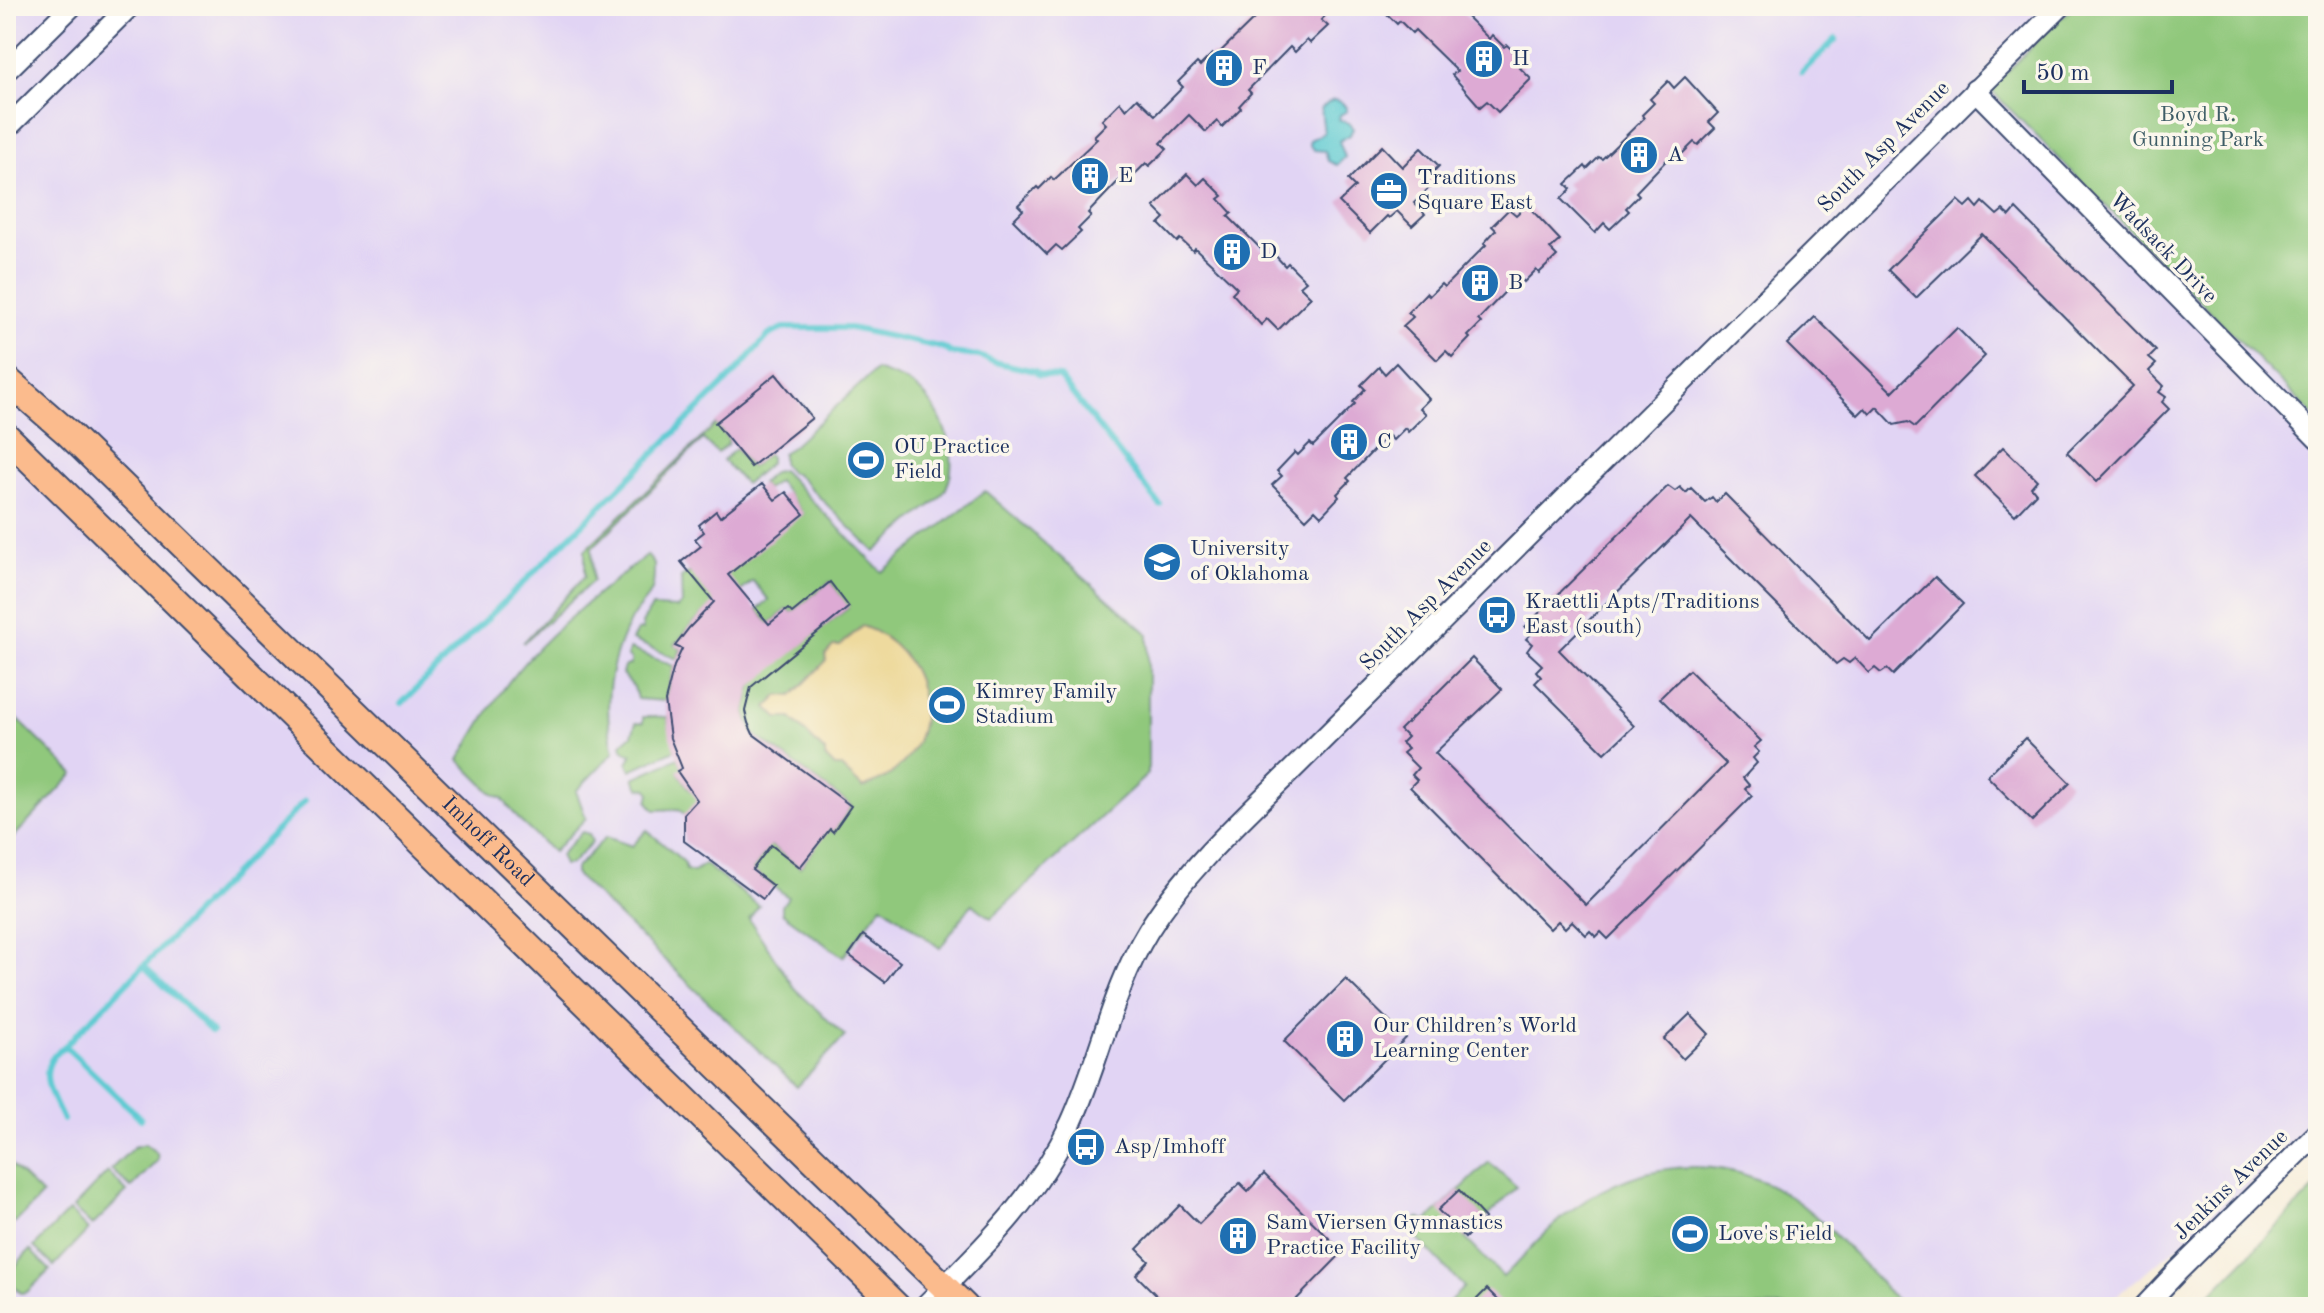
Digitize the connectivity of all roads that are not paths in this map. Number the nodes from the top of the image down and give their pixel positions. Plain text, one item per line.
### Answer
1 (72, 6) edge
2 (130, 6) edge
3 (2061, 6) edge
4 (6, 71) edge
5 (1975, 90) junction
6 (6, 129) edge
7 (6, 379) edge
8 (6, 436) edge
9 (2318, 439) edge
10 (2318, 1133) edge
11 (2178, 1271) junction
12 (944, 1287) junction
13 (897, 1307) edge
14 (924, 1307) edge
15 (965, 1307) edge
16 (2129, 1307) edge
17 (2144, 1307) edge

1 - 4 street
2 - 6 street
3 - 5 street, South Asp Avenue
5 - 9 street, Wadsack Drive
5 - 12 street, South Asp Avenue
7 - 12 main road, Imhoff Road
8 - 13 main road
10 - 11 street, Jenkins Avenue
11 - 16 street, Jenkins Avenue
11 - 17 street, Jenkins Avenue
12 - 14 street, South Asp Avenue
12 - 15 main road, Imhoff Road

